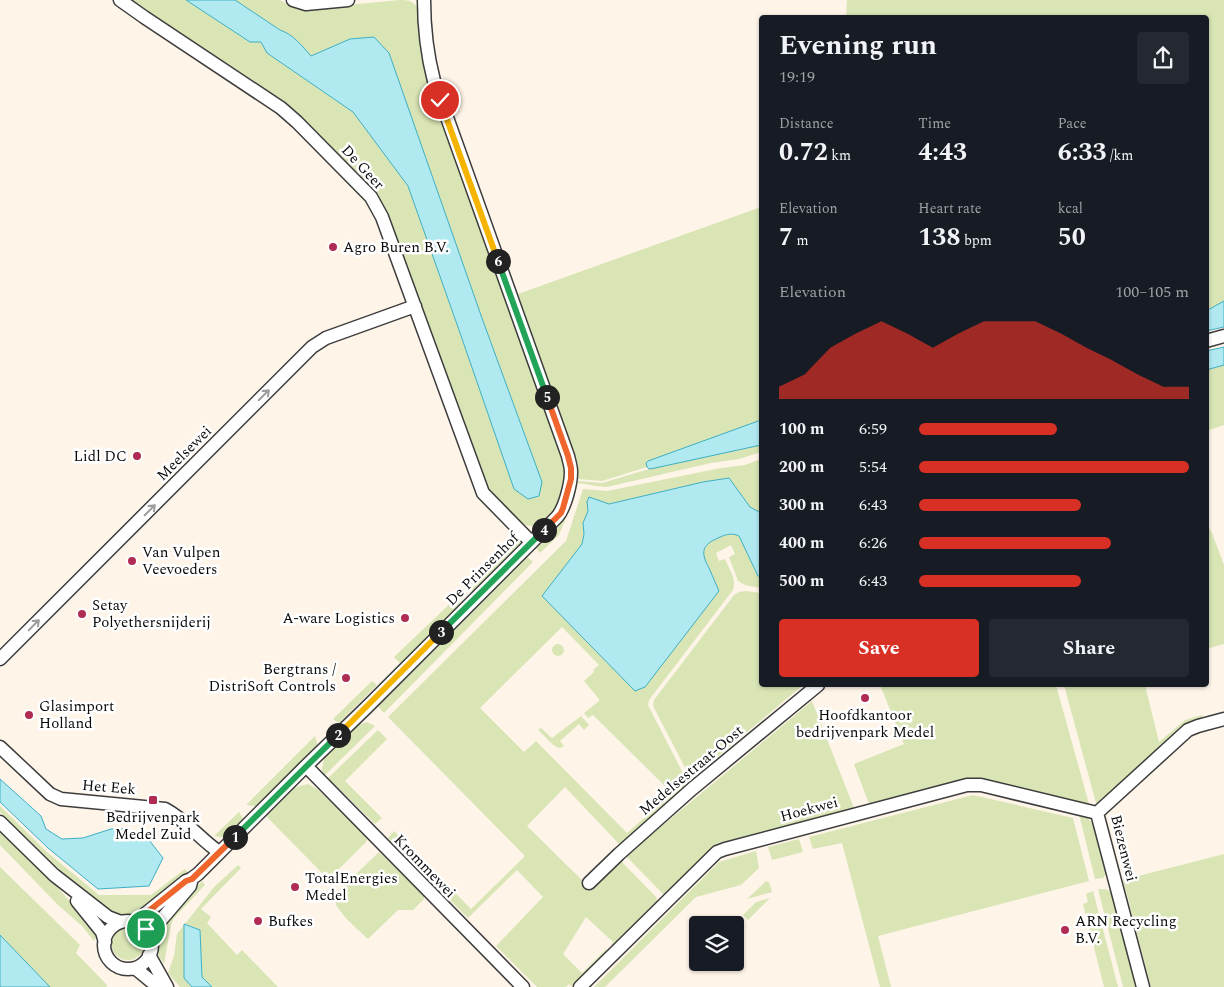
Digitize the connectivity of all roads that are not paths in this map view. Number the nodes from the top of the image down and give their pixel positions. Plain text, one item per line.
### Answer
1 (120, 0) edge
2 (293, 0) edge
3 (348, 0) edge
4 (424, 0) edge
5 (415, 306) junction
6 (1224, 336) edge
7 (1209, 340) edge
8 (531, 542) junction
9 (0, 659) edge
10 (816, 687) edge
11 (1224, 719) edge
12 (0, 747) edge
13 (306, 766) junction
14 (1097, 813) junction
15 (0, 822) edge
16 (219, 852) junction
17 (54, 875) junction
18 (192, 879) junction
19 (589, 883) dead end
20 (121, 922) junction
21 (135, 922) junction
22 (149, 934) junction
23 (105, 942) junction
24 (150, 956) junction
25 (135, 968) junction
26 (158, 987) edge
27 (167, 987) edge
28 (523, 987) edge
29 (580, 987) edge
30 (1143, 987) edge

1 - 5 street, De Geer
2 - 3 street
4 - 8 street, De Prinsenhof
5 - 8 street, De Geer
9 -> 5 street, Meelsewei
6 - 7 street
8 - 13 street, De Prinsenhof
10 - 19 street, Medelsestraat-Oost
11 - 14 street, Biezenwei
12 - 16 street, Het Eek
13 - 16 street, De Prinsenhof
13 - 28 street, Krommewei
14 - 29 street, Hoekwei
14 - 30 street, Biezenwei
15 - 17 street
16 - 18 street, De Prinsenhof
17 - 20 street
17 - 23 street
18 - 21 street, De Prinsenhof
18 - 22 street, De Prinsenhof
20 - 21 street
20 - 23 street
21 - 22 street
22 - 24 street
23 - 25 street
24 - 25 street
24 - 27 street
25 - 26 street

